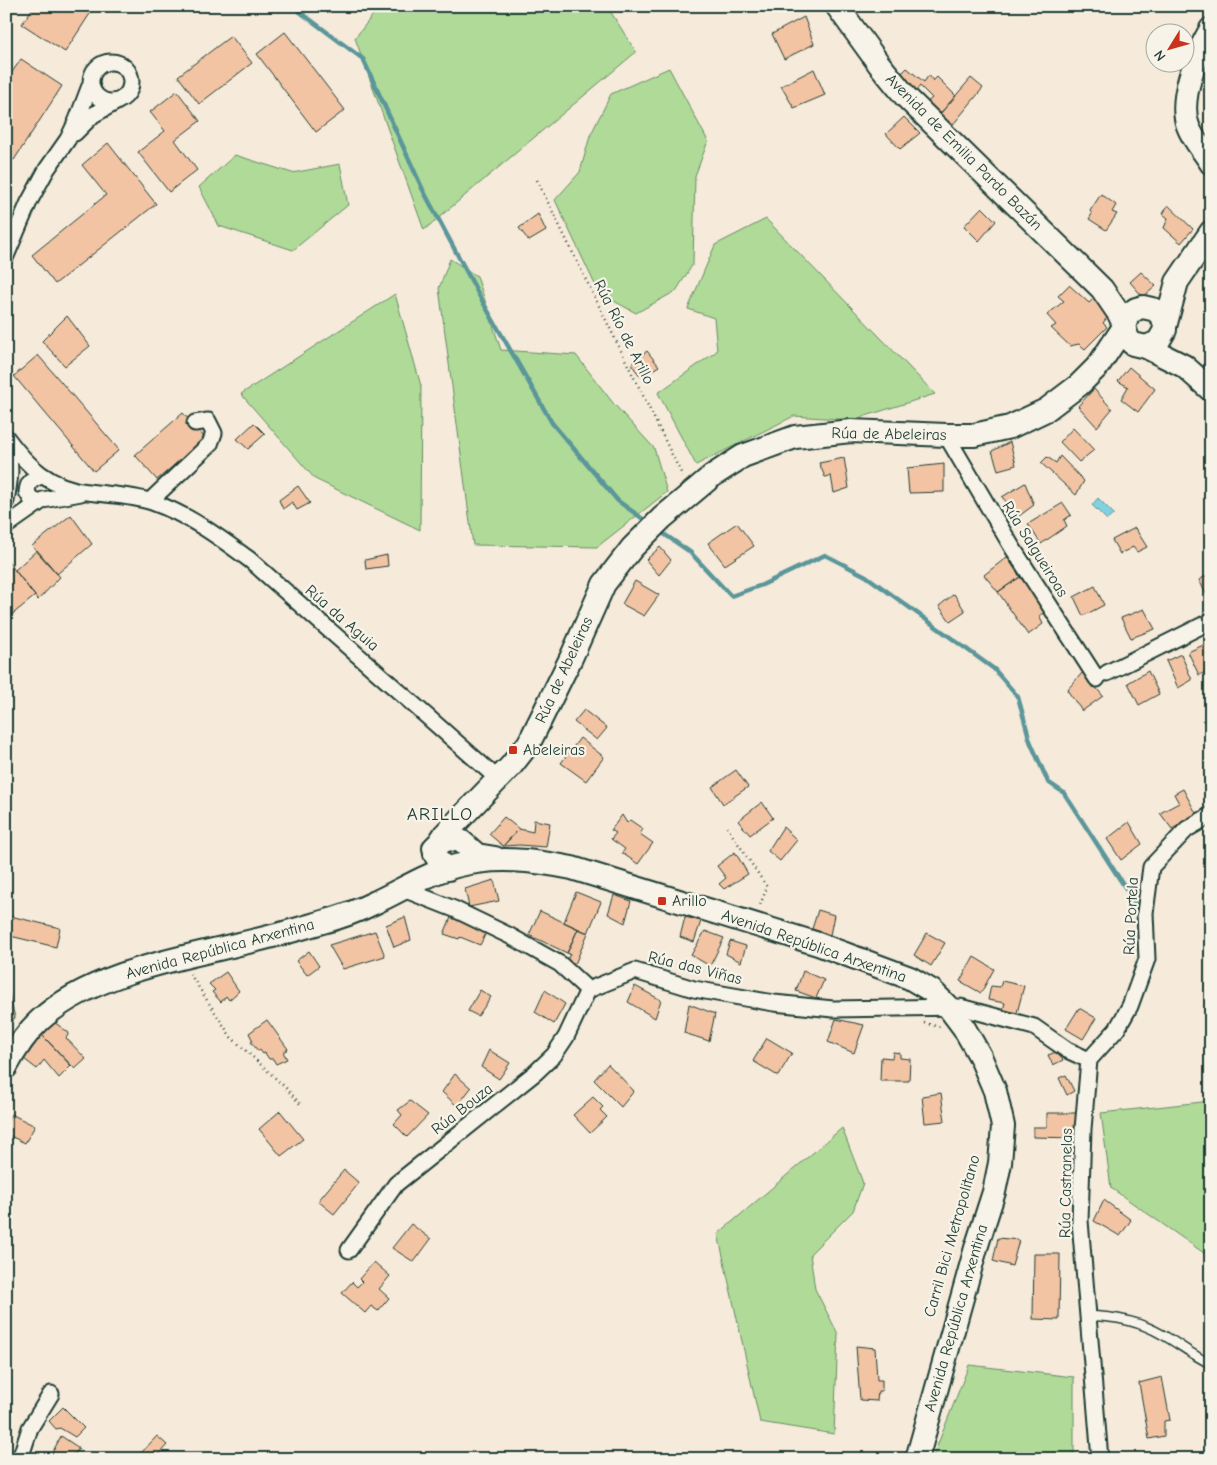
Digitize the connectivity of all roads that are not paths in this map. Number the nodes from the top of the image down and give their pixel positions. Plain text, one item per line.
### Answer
1 (837, 6) edge
2 (1211, 29) edge
3 (91, 83) junction
4 (123, 98) junction
5 (68, 140) junction
6 (1211, 163) edge
7 (1211, 232) edge
8 (6, 256) edge
9 (1177, 282) junction
10 (1102, 289) junction
11 (1142, 307) junction
12 (1124, 325) junction
13 (1165, 328) junction
14 (1143, 347) junction
15 (1098, 366) junction
16 (1184, 366) junction
17 (1211, 390) edge
18 (195, 423) dead end
19 (946, 435) junction
20 (6, 437) edge
21 (6, 449) edge
22 (41, 476) junction
23 (85, 492) junction
24 (6, 501) edge
25 (150, 501) junction
26 (39, 502) junction
27 (6, 526) edge
28 (1211, 621) edge
29 (498, 779) junction
30 (480, 798) junction
31 (1211, 814) edge
32 (462, 841) junction
33 (439, 843) junction
34 (501, 859) junction
35 (451, 868) junction
36 (403, 889) junction
37 (588, 990) junction
38 (945, 1018) junction
39 (1089, 1060) junction
40 (6, 1067) edge
41 (349, 1250) dead end
42 (1087, 1316) junction
43 (1211, 1364) edge
44 (51, 1394) dead end
45 (20, 1459) edge
46 (917, 1459) edge
47 (1100, 1459) edge

1 - 10 street, Avenida de Emilia Pardo Bazán
2 - 6 street
3 - 4 street
3 - 4 street
3 - 5 street
4 - 5 street
5 - 8 street
7 - 9 street
9 - 11 street
9 - 13 street
10 - 11 street, Avenida de Emilia Pardo Bazán
10 - 12 street, Avenida de Emilia Pardo Bazán
11 - 12 street
11 - 13 street
12 - 14 street
12 - 15 street, Rúa de Abeleiras
13 - 14 street
13 - 16 street
14 - 15 street, Rúa de Abeleiras
14 - 16 street
15 - 19 street, Rúa de Abeleiras
16 - 17 street
18 - 25 street
19 - 28 street, Rúa Salgueiroas
19 - 29 street, Rúa de Abeleiras
20 - 22 street, Rúa da Aguia
21 - 24 street
22 - 23 street, Rúa da Aguia
22 - 26 street
23 - 25 street, Rúa da Aguia
23 - 26 street, Rúa da Aguia
25 - 29 street, Rúa da Aguia
26 - 27 street, Rúa da Aguia
29 - 30 street, Rúa de Abeleiras
30 - 32 street, Rúa de Abeleiras
30 - 33 street, Rúa de Abeleiras
31 - 39 street, Rúa Portela
32 - 33 street
32 - 34 street, Avenida República Arxentina
32 - 35 street, Rúa de Abeleiras
33 - 35 street
33 - 36 street, Avenida República Arxentina
34 - 35 street, Avenida República Arxentina
34 - 38 street, Avenida República Arxentina
35 - 36 street, Avenida República Arxentina
36 - 37 street
36 - 40 street, Avenida República Arxentina
37 - 38 street, Rúa das Viñas
37 - 41 street, Rúa Bouza
38 - 39 street
38 - 46 street, Avenida República Arxentina
39 - 42 street, Rúa Castranelas
42 - 43 lane
42 - 47 street, Rúa Castranelas
44 - 45 street

